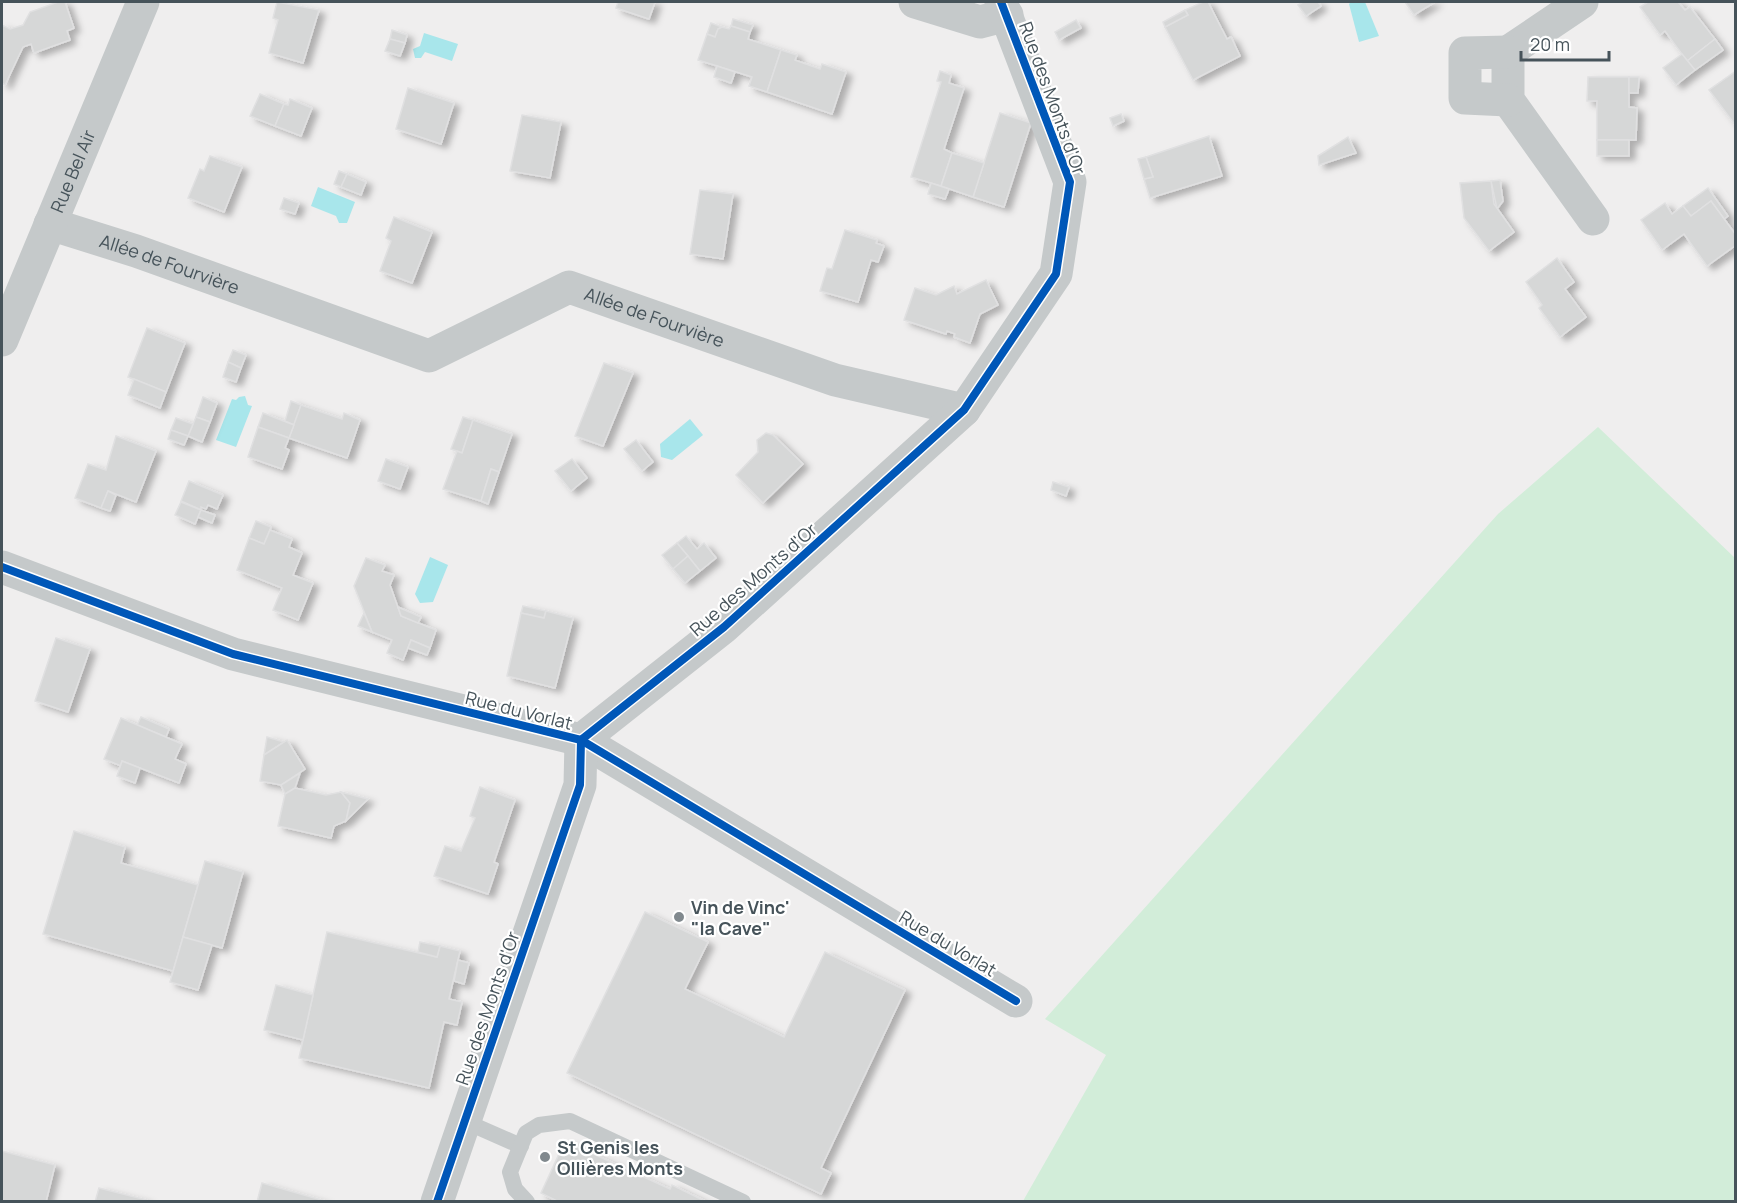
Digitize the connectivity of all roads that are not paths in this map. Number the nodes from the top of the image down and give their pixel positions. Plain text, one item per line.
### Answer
1 (143, 2) edge
2 (915, 2) edge
3 (1582, 2) edge
4 (1004, 8) edge
5 (1508, 52) junction
6 (1508, 100) junction
7 (1593, 219) dead end
8 (50, 224) junction
9 (2, 340) edge
10 (964, 410) junction
11 (2, 567) edge
12 (581, 740) junction
13 (1016, 1001) dead end
14 (464, 1121) junction
15 (521, 1146) junction
16 (437, 1202) edge
17 (527, 1202) edge
18 (743, 1202) edge

1 - 8 street, Rue Bel Air
2 - 4 street
3 - 5 street
4 - 10 street, Rue des Monts d'Or
5 - 6 street
5 - 6 street
6 - 7 street
8 - 9 street, Rue Bel Air
8 - 10 street, Allée de Fourvière
10 - 12 street, Rue des Monts d'Or
11 - 12 street, Rue du Vorlat
12 - 13 street, Rue du Vorlat
12 - 14 street, Rue des Monts d'Or
14 - 15 lane
14 - 16 street, Rue des Monts d'Or
15 - 17 lane
15 - 18 lane

